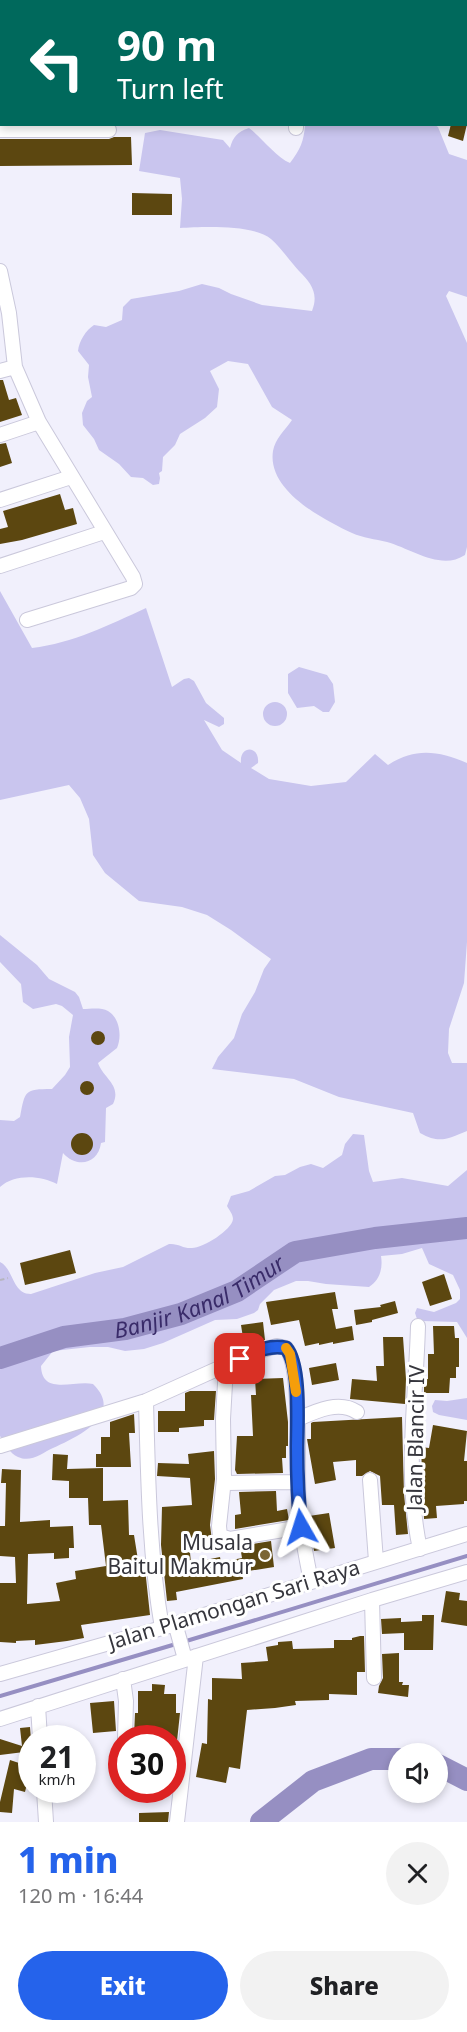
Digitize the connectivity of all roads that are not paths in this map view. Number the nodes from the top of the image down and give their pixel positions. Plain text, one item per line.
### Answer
1 (0, 130) edge
2 (109, 130) dead end
3 (0, 271) edge
4 (15, 367) junction
5 (0, 371) edge
6 (39, 422) junction
7 (0, 435) edge
8 (71, 477) junction
9 (0, 500) edge
10 (104, 532) junction
11 (0, 566) edge
12 (27, 620) dead end
13 (418, 1326) dead end
14 (226, 1366) junction
15 (146, 1401) junction
16 (357, 1412) dead end
17 (298, 1419) junction
18 (0, 1446) edge
19 (224, 1479) junction
20 (370, 1480) dead end
21 (297, 1482) junction
22 (301, 1527) junction
23 (467, 1534) edge
24 (420, 1549) junction
25 (376, 1561) junction
26 (467, 1572) edge
27 (311, 1581) junction
28 (372, 1600) junction
29 (171, 1627) junction
30 (188, 1655) junction
31 (0, 1674) edge
32 (374, 1678) dead end
33 (123, 1679) junction
34 (39, 1706) junction
35 (0, 1719) edge
36 (40, 1725) edge
37 (125, 1725) edge
38 (45, 1803) edge
39 (46, 1822) edge
40 (177, 1822) edge

1 - 2 street
3 - 4 street
4 - 5 street
4 - 6 street
6 - 7 street
6 - 8 street
8 - 9 street
8 - 10 street
10 - 11 street
10 - 12 street
13 - 24 street, Jalan Blancir IV
14 - 15 street
14 - 17 street
14 - 19 street
15 - 18 street
15 - 29 street
16 - 17 street
17 - 21 street
19 - 21 street
19 - 22 street
20 - 25 street
21 - 22 street
22 - 27 street
23 - 24 street, Jalan Plamongan Sari Raya
24 - 25 street, Jalan Plamongan Sari Raya
25 - 27 street, Jalan Plamongan Sari Raya
26 - 28 street
27 - 29 street, Jalan Plamongan Sari Raya
28 - 30 street
28 - 32 street
29 - 30 street
29 - 31 street, Jalan Plamongan Sari Raya
30 - 33 street
30 - 40 street
33 - 34 street
33 - 37 street
34 - 35 street
34 - 36 street
38 - 39 street

